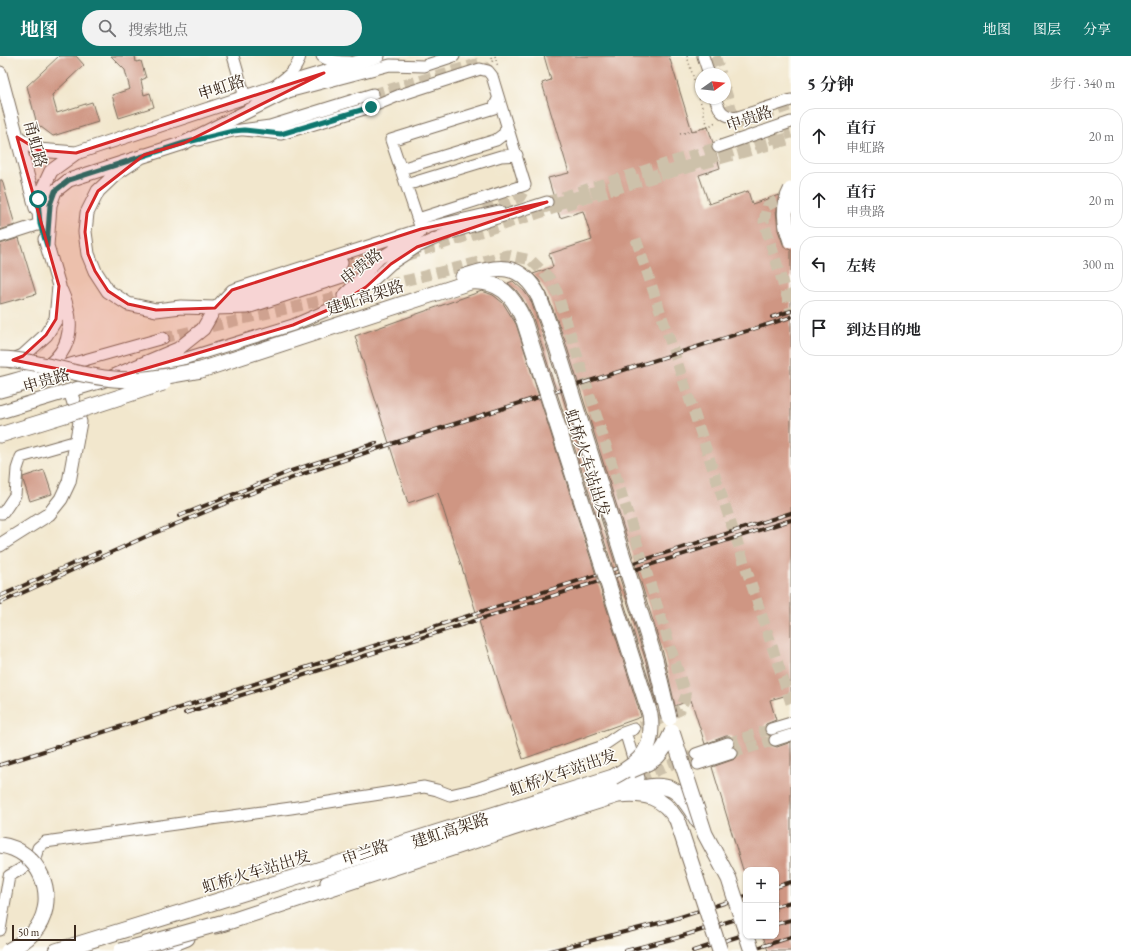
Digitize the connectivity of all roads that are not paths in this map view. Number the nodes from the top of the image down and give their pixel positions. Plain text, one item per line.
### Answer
1 (232, 56) edge
2 (300, 56) edge
3 (322, 56) edge
4 (378, 56) edge
5 (454, 56) edge
6 (703, 56) edge
7 (357, 63) junction
8 (706, 68) edge
9 (0, 73) edge
10 (278, 91) junction
11 (373, 94) tunnel mouth
12 (245, 97) junction
13 (498, 99) junction
14 (791, 100) edge
15 (718, 104) edge
16 (791, 122) edge
17 (507, 126) junction
18 (244, 130) junction
19 (17, 137) junction
20 (184, 143) junction
21 (718, 147) tunnel mouth
22 (76, 153) junction
23 (144, 155) junction
24 (516, 156) junction
25 (401, 169) junction
26 (406, 185) junction
27 (791, 190) edge
28 (40, 224) junction
29 (420, 224) junction
30 (0, 237) edge
31 (791, 241) edge
32 (47, 246) junction
33 (343, 269) tunnel mouth
34 (59, 286) junction
35 (440, 291) junction
36 (216, 308) junction
37 (330, 309) junction
38 (524, 322) joint
39 (163, 338) tunnel mouth
40 (117, 350) junction
41 (0, 358) edge
42 (0, 365) edge
43 (201, 370) junction
44 (38, 373) junction
45 (102, 381) junction
46 (0, 384) edge
47 (70, 391) junction
48 (0, 392) edge
49 (0, 412) edge
50 (0, 435) edge
51 (77, 441) junction
52 (0, 514) edge
53 (0, 545) edge
54 (791, 723) edge
55 (672, 732) junction
56 (791, 735) edge
57 (730, 748) tunnel mouth
58 (697, 759) tunnel mouth
59 (613, 777) junction
60 (618, 795) junction
61 (705, 834) junction
62 (0, 845) edge
63 (228, 921) junction
64 (743, 922) edge
65 (0, 930) edge
66 (749, 939) edge
67 (8, 951) edge
68 (56, 951) edge
69 (121, 951) edge
70 (125, 951) edge
71 (154, 951) edge
72 (720, 951) edge
73 (752, 951) edge

1 - 12 street
2 - 10 street
3 - 7 street
4 - 7 main road, 申虹路
5 - 10 street
6 - 8 street
7 - 10 main road, 申虹路
9 - 19 main road, 甬虹路
10 - 12 main road, 申虹路
10 - 20 main road
11 - 18 street
12 - 22 main road, 申虹路
13 - 17 street
13 - 18 street
13 - 25 street
14 - 15 street
16 - 21 street, 申贵路
17 - 24 street
17 - 25 street
18 - 20 street
19 - 22 main road, 申虹路
19 - 28 main road, 甬虹路
20 - 23 main road
22 - 28 main road, 申虹路
23 - 32 main road
23 - 36 main road
24 - 26 street
24 - 29 street
25 - 26 street
26 - 29 street
27 - 31 highway, bridge
28 - 30 street
28 - 32 main road, 申贵路
29 - 36 street
29 - 37 street
29 - 37 street, 申贵路
32 - 34 main road, 申贵路
33 - 36 main road, 申贵路
34 - 42 main road, 申贵路
34 - 44 main road
35 - 38 highway, 建虹高架路
35 - 43 highway, 建虹高架路
35 - 55 highway, bridge
36 - 45 main road, 申贵路
37 - 45 street, 申贵路
38 - 59 highway, 虹桥火车站出发, bridge
39 - 40 street
40 - 44 street
40 - 48 street
41 - 43 highway, bridge
43 - 50 highway, bridge
44 - 46 main road
45 - 47 main road, 申贵路
47 - 49 main road, 申贵路
47 - 51 main road
51 - 52 street
51 - 53 main road
54 - 56 street
55 - 59 highway, bridge
55 - 61 highway, bridge
57 - 58 street
59 - 68 highway, 虹桥火车站出发
60 - 61 highway, bridge
60 - 63 highway, 建虹高架路
60 - 72 highway, 建虹高架路, bridge
61 - 64 highway, bridge
62 - 67 highway, bridge
63 - 69 highway, bridge
63 - 71 highway, bridge
65 - 70 street, 申兰路
66 - 73 highway, bridge

